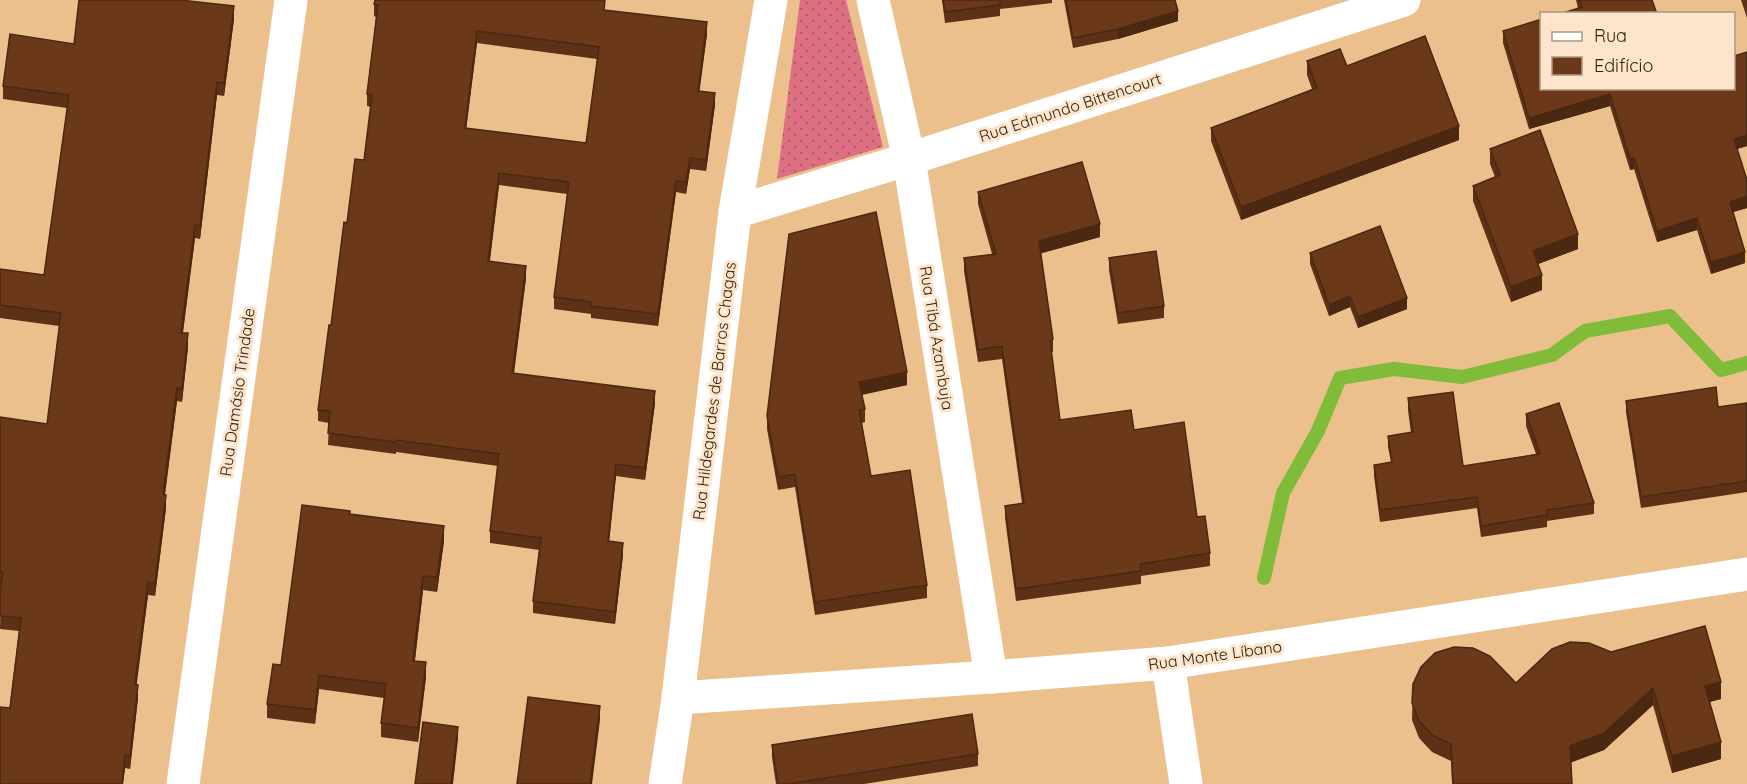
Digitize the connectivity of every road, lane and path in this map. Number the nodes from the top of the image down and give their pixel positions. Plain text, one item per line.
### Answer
1 (291, 0) edge
2 (771, 0) edge
3 (873, 0) edge
4 (1404, 0) edge
5 (909, 159) junction
6 (735, 212) junction
7 (1747, 574) edge
8 (1168, 663) junction
9 (991, 677) junction
10 (678, 699) junction
11 (183, 784) edge
12 (665, 784) edge
13 (1186, 784) edge

1 - 11 street, Rua Damásio Trindade
2 - 6 street, Rua Hildegardes de Barros Chagas
3 - 5 street, Rua Tibá Azambuja
4 - 5 street, Rua Edmundo Bittencourt
5 - 6 street, Rua Edmundo Bittencourt
5 - 9 street, Rua Tibá Azambuja
6 - 10 street, Rua Hildegardes de Barros Chagas
7 - 8 street, Rua Monte Líbano
8 - 9 street, Rua Monte Líbano
8 - 13 street
9 - 10 street, Rua Monte Líbano
10 - 12 street, Rua Hildegardes de Barros Chagas

